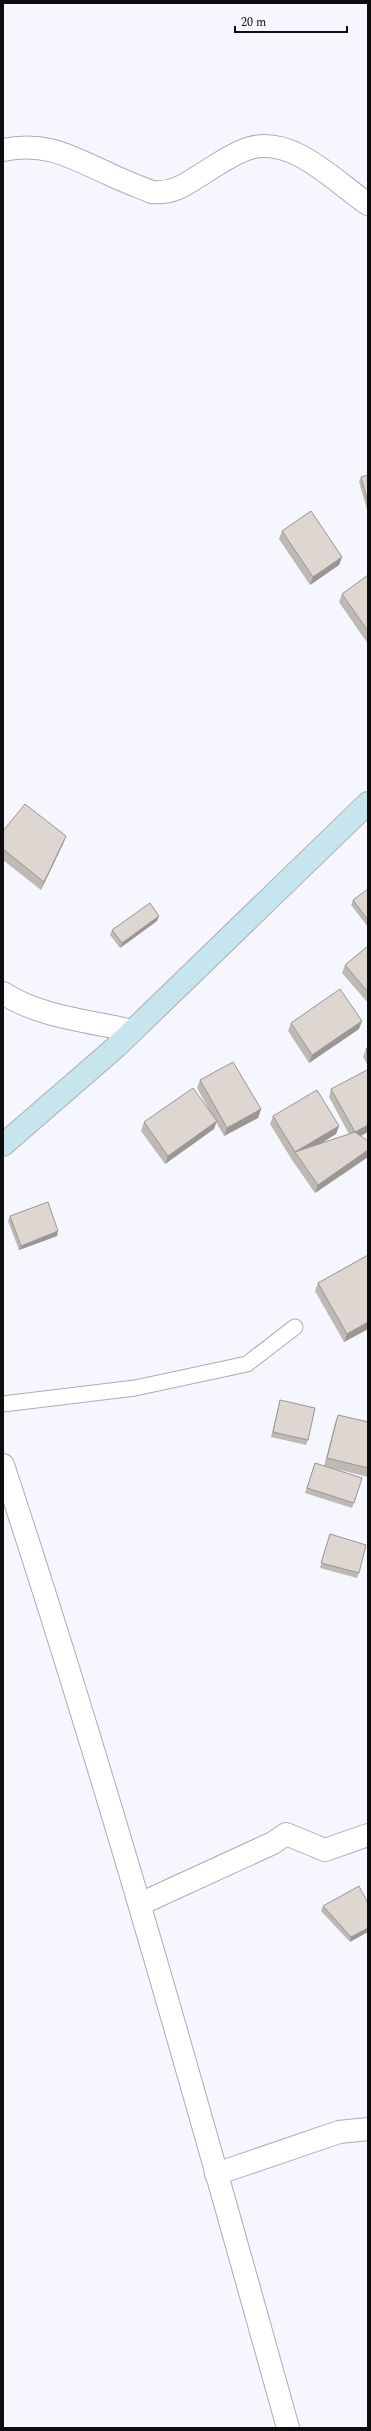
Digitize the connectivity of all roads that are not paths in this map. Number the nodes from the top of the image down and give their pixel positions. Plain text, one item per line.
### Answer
1 (3, 150) edge
2 (368, 204) edge
3 (368, 803) edge
4 (3, 992) edge
5 (132, 1031) junction
6 (3, 1145) edge
7 (296, 1327) dead end
8 (3, 1404) edge
9 (3, 1465) edge
10 (368, 1834) edge
11 (140, 1904) junction
12 (368, 2129) edge
13 (216, 2174) junction
14 (288, 2428) edge

1 - 2 street
3 - 5 main road
4 - 5 street
5 - 6 main road
7 - 8 lane
9 - 11 street
10 - 11 street
11 - 13 street
12 - 13 street
13 - 14 street

